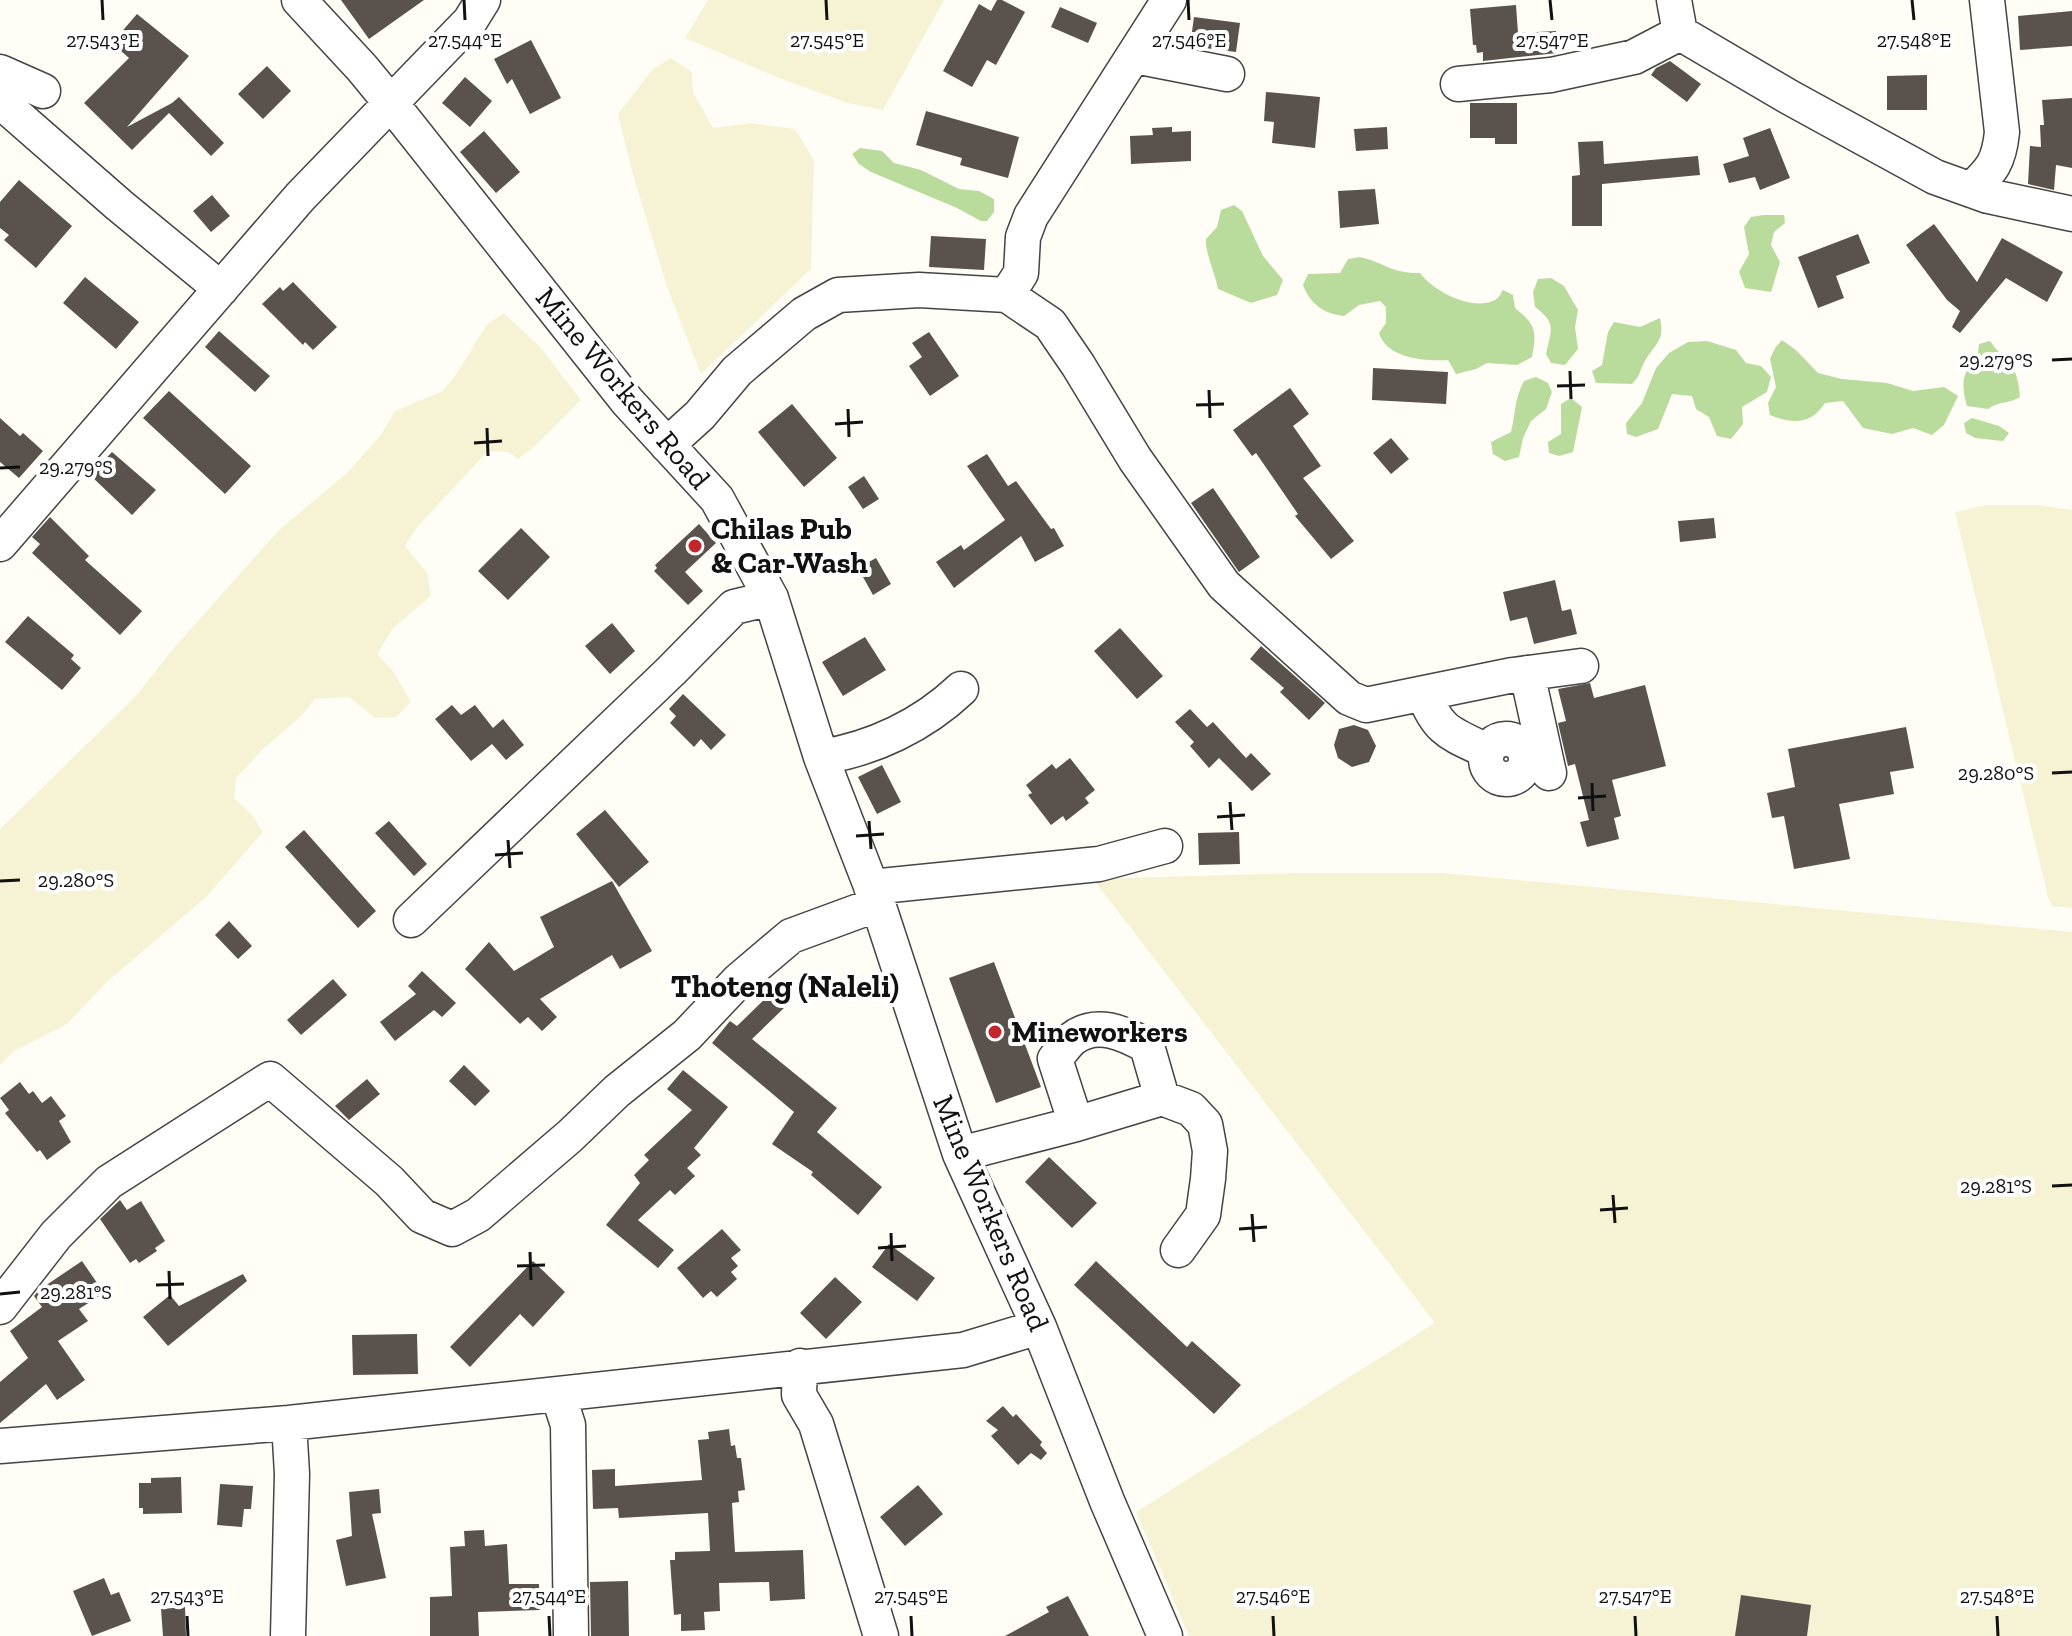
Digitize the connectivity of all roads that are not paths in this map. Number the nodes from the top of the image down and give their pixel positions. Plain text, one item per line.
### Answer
1 (299, 0) edge
2 (483, 0) edge
3 (1169, 0) edge
4 (1987, 0) edge
5 (1677, 16) edge
6 (1135, 56) junction
7 (0, 72) edge
8 (1227, 74) dead end
9 (1458, 84) dead end
10 (43, 91) dead end
11 (390, 102) junction
12 (6, 117) edge
13 (1971, 190) junction
14 (2072, 214) edge
15 (221, 289) junction
16 (1007, 295) junction
17 (667, 445) junction
18 (0, 544) edge
19 (771, 598) junction
20 (1581, 666) dead end
21 (1527, 673) junction
22 (961, 689) dead end
23 (1424, 694) junction
24 (821, 757) junction
25 (1165, 846) dead end
26 (875, 896) junction
27 (411, 920) dead end
28 (1162, 1098) junction
29 (1076, 1124) junction
30 (960, 1154) junction
31 (1178, 1250) dead end
32 (0, 1307) edge
33 (1039, 1327) junction
34 (800, 1366) junction
35 (558, 1394) junction
36 (289, 1423) junction
37 (0, 1446) edge
38 (288, 1636) edge
39 (571, 1636) edge
40 (881, 1636) edge
41 (1165, 1636) edge

1 - 11 street, Mine Workers Road
2 - 11 street
3 - 6 street
4 - 13 street
5 - 9 street
5 - 13 street
6 - 8 street
6 - 16 street
7 - 10 street
11 - 15 street
11 - 17 street, Mine Workers Road
12 - 15 street
13 - 14 street
15 - 18 street
16 - 17 street
16 - 23 street
17 - 19 street, Mine Workers Road
19 - 24 street, Mine Workers Road
19 - 27 street
20 - 21 street
21 - 23 street
21 - 23 street
22 - 24 street
24 - 26 street, Mine Workers Road
25 - 26 street
26 - 30 street, Mine Workers Road
26 - 32 street
28 - 29 street
28 - 29 street
28 - 31 street
29 - 30 street
30 - 33 street, Mine Workers Road
33 - 34 street
33 - 41 street, Mine Workers Road
34 - 35 street
34 - 40 street
35 - 36 street
35 - 39 street
36 - 37 street
36 - 38 street

